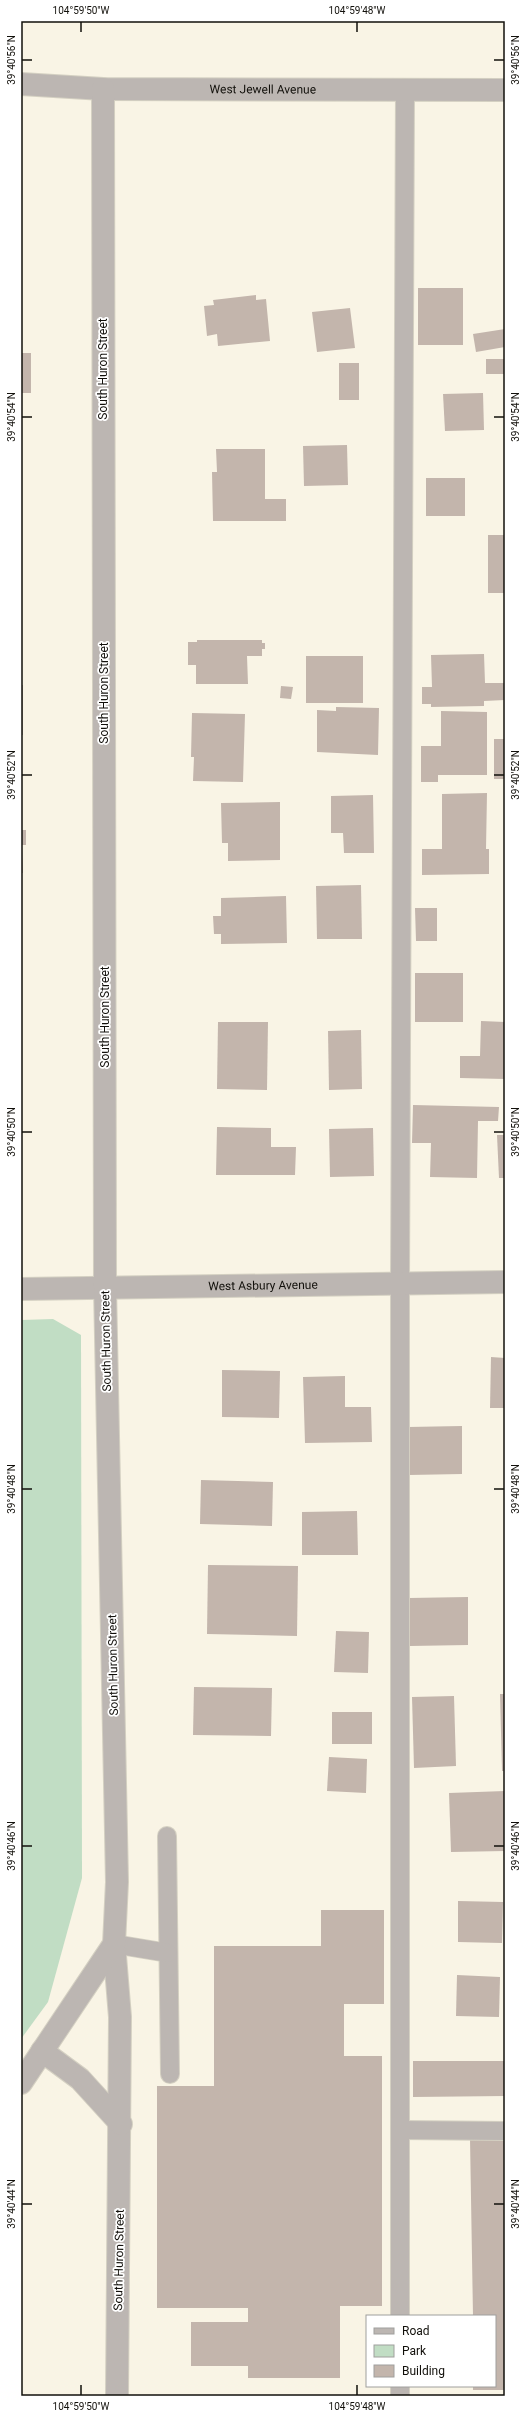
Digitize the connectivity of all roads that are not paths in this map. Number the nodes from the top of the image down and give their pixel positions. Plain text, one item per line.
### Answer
1 (21, 84) edge
2 (103, 89) junction
3 (405, 90) junction
4 (505, 90) edge
5 (505, 1282) edge
6 (400, 1283) junction
7 (105, 1287) junction
8 (21, 1289) edge
9 (167, 1836) dead end
10 (114, 1944) junction
11 (168, 1953) junction
12 (42, 2051) junction
13 (170, 2074) dead end
14 (21, 2083) edge
15 (121, 2124) junction
16 (400, 2130) junction
17 (505, 2131) edge
18 (400, 2315) edge
19 (117, 2396) edge

1 - 2 street, West Jewell Avenue
2 - 3 street, West Jewell Avenue
2 - 7 street, South Huron Street
3 - 4 street, West Jewell Avenue
3 - 6 lane
5 - 6 street, West Asbury Avenue
6 - 7 street, West Asbury Avenue
6 - 16 lane
7 - 8 street, West Asbury Avenue
7 - 10 street, South Huron Street
9 - 11 lane
10 - 11 lane
10 - 12 street
10 - 15 street, South Huron Street
11 - 13 lane
12 - 14 street
12 - 15 street
15 - 19 street, South Huron Street
16 - 17 lane
16 - 18 lane

